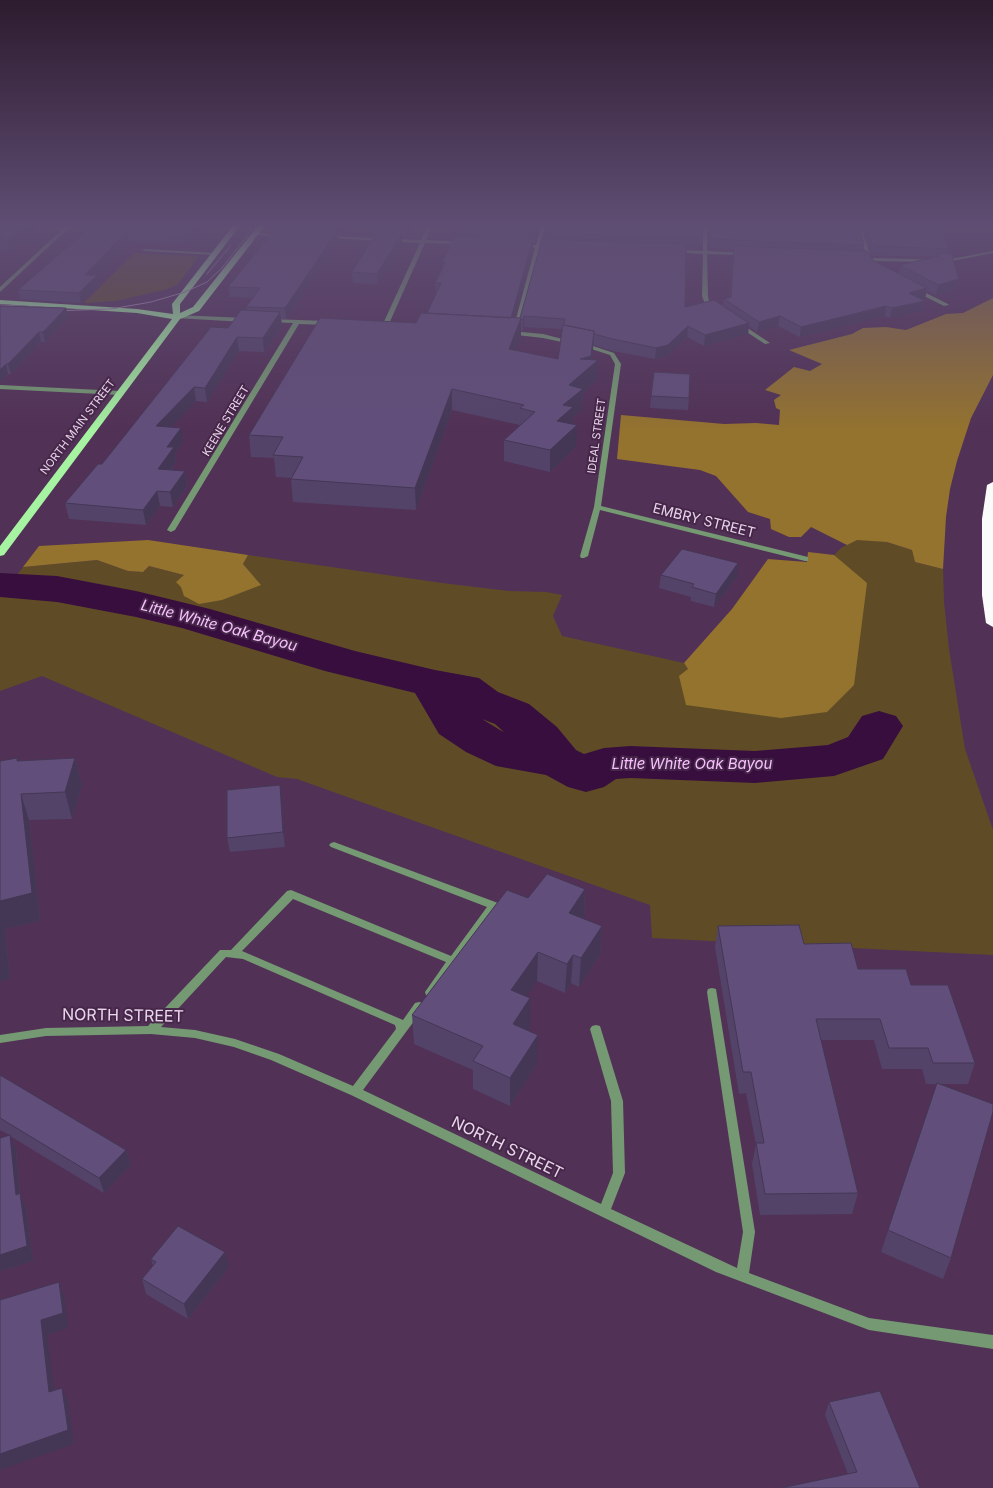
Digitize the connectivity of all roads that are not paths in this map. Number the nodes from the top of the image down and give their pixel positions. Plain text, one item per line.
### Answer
1 (185, 292) edge
2 (209, 292) edge
3 (400, 292) edge
4 (526, 292) edge
5 (705, 292) edge
6 (921, 292) edge
7 (0, 302) edge
8 (946, 305) dead end
9 (40, 313) edge
10 (721, 313) edge
11 (178, 317) junction
12 (729, 318) edge
13 (251, 320) edge
14 (260, 320) edge
15 (297, 322) junction
16 (336, 324) edge
17 (375, 326) edge
18 (385, 326) junction
19 (394, 326) edge
20 (505, 332) edge
21 (514, 333) junction
22 (767, 343) dead end
23 (0, 388) edge
24 (120, 392) junction
25 (993, 485) edge
26 (597, 507) junction
27 (171, 530) dead end
28 (0, 553) edge
29 (584, 556) dead end
30 (805, 559) dead end
31 (993, 623) edge
32 (334, 845) dead end
33 (233, 954) junction
34 (453, 960) junction
35 (712, 992) dead end
36 (596, 1029) dead end
37 (151, 1030) junction
38 (402, 1030) junction
39 (0, 1039) edge
40 (355, 1092) junction
41 (604, 1212) junction
42 (742, 1276) junction
43 (993, 1342) edge

1 - 11 main road, NORTH MAIN STREET
2 - 11 main road, NORTH MAIN STREET
3 - 18 street
4 - 21 street
5 - 10 street
6 - 8 street
7 - 11 main road
9 - 11 main road
11 - 13 street
11 - 24 main road, NORTH MAIN STREET
12 - 22 street
14 - 15 street
15 - 16 street
15 - 27 street, KEENE STREET
17 - 18 street
18 - 19 street
20 - 21 street, IDEAL STREET
21 - 26 street, IDEAL STREET
23 - 24 street
24 - 28 main road, NORTH MAIN STREET
25 - 31 highway
26 - 29 street, IDEAL STREET
26 - 30 street, EMBRY STREET
32 - 34 street
33 - 34 street
33 - 37 street
33 - 38 street
34 - 38 street
35 - 42 street
36 - 41 street
37 - 39 street, NORTH STREET
37 - 40 street, NORTH STREET
38 - 40 street
40 - 41 street, NORTH STREET
41 - 42 street, NORTH STREET
42 - 43 street, NORTH STREET

